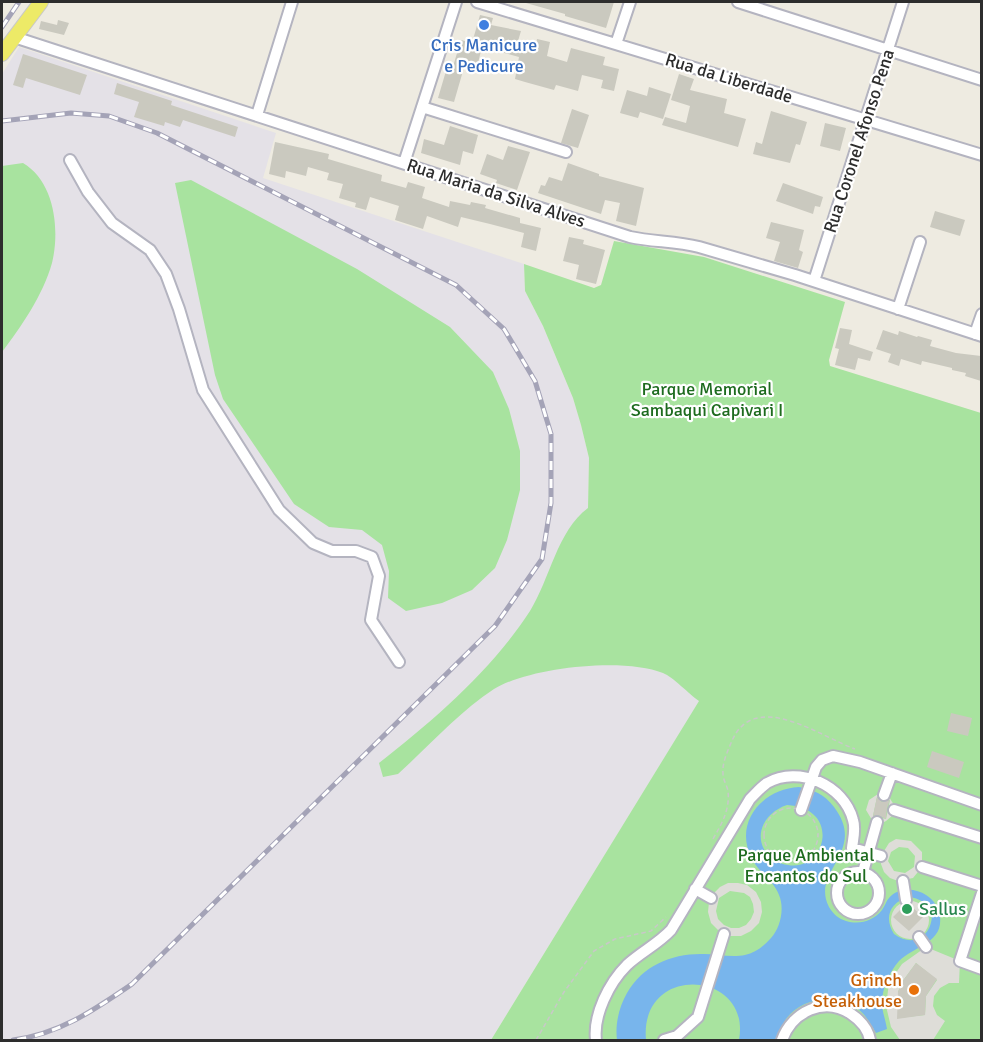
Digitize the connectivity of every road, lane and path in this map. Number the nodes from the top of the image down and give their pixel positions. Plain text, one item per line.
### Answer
1 (41, 2) edge
2 (292, 2) edge
3 (456, 2) edge
4 (477, 2) edge
5 (630, 2) edge
6 (738, 2) edge
7 (903, 2) edge
8 (14, 37) junction
9 (616, 44) junction
10 (888, 50) junction
11 (2, 54) edge
12 (981, 80) edge
13 (422, 107) junction
14 (257, 115) junction
15 (866, 120) junction
16 (566, 152) dead end
17 (981, 155) edge
18 (70, 159) dead end
19 (404, 163) junction
20 (920, 242) dead end
21 (814, 281) junction
22 (898, 309) junction
23 (981, 314) edge
24 (978, 335) edge
25 (399, 662) dead end
26 (892, 773) junction
27 (811, 782) junction
28 (884, 795) dead end
29 (981, 805) edge
30 (801, 810) junction
31 (894, 810) dead end
32 (877, 822) dead end
33 (981, 838) edge
34 (868, 852) junction
35 (881, 856) dead end
36 (922, 867) dead end
37 (863, 872) junction
38 (981, 886) edge
39 (695, 889) junction
40 (981, 893) edge
41 (711, 898) dead end
42 (724, 934) dead end
43 (981, 969) edge
44 (596, 1041) edge
45 (664, 1041) edge
46 (783, 1041) edge
47 (870, 1041) edge

1 - 8 main road
2 - 14 street
3 - 13 street
4 - 9 street, Rua da Liberdade
5 - 9 street
6 - 10 street
7 - 10 street, Rua Coronel Afonso Pena
8 - 11 main road
8 - 14 street, Rua Maria da Silva Alves
9 - 15 street, Rua da Liberdade
10 - 12 street
10 - 15 street, Rua Coronel Afonso Pena
13 - 16 street
13 - 19 street
14 - 19 street, Rua Maria da Silva Alves
15 - 17 street, Rua da Liberdade
15 - 21 street, Rua Coronel Afonso Pena
18 - 25 street
19 - 21 street, Rua Maria da Silva Alves
20 - 22 street
21 - 22 street, Rua Maria da Silva Alves
22 - 24 street, Rua Maria da Silva Alves
23 - 24 street
26 - 27 street
26 - 28 street
26 - 29 street
27 - 30 street
27 - 34 street
27 - 39 street
30 - 30 path
31 - 33 street
32 - 34 street
34 - 35 street
34 - 37 street
36 - 38 street
37 - 37 street
39 - 41 street
39 - 44 street
40 - 43 street
42 - 45 street
46 - 47 street

